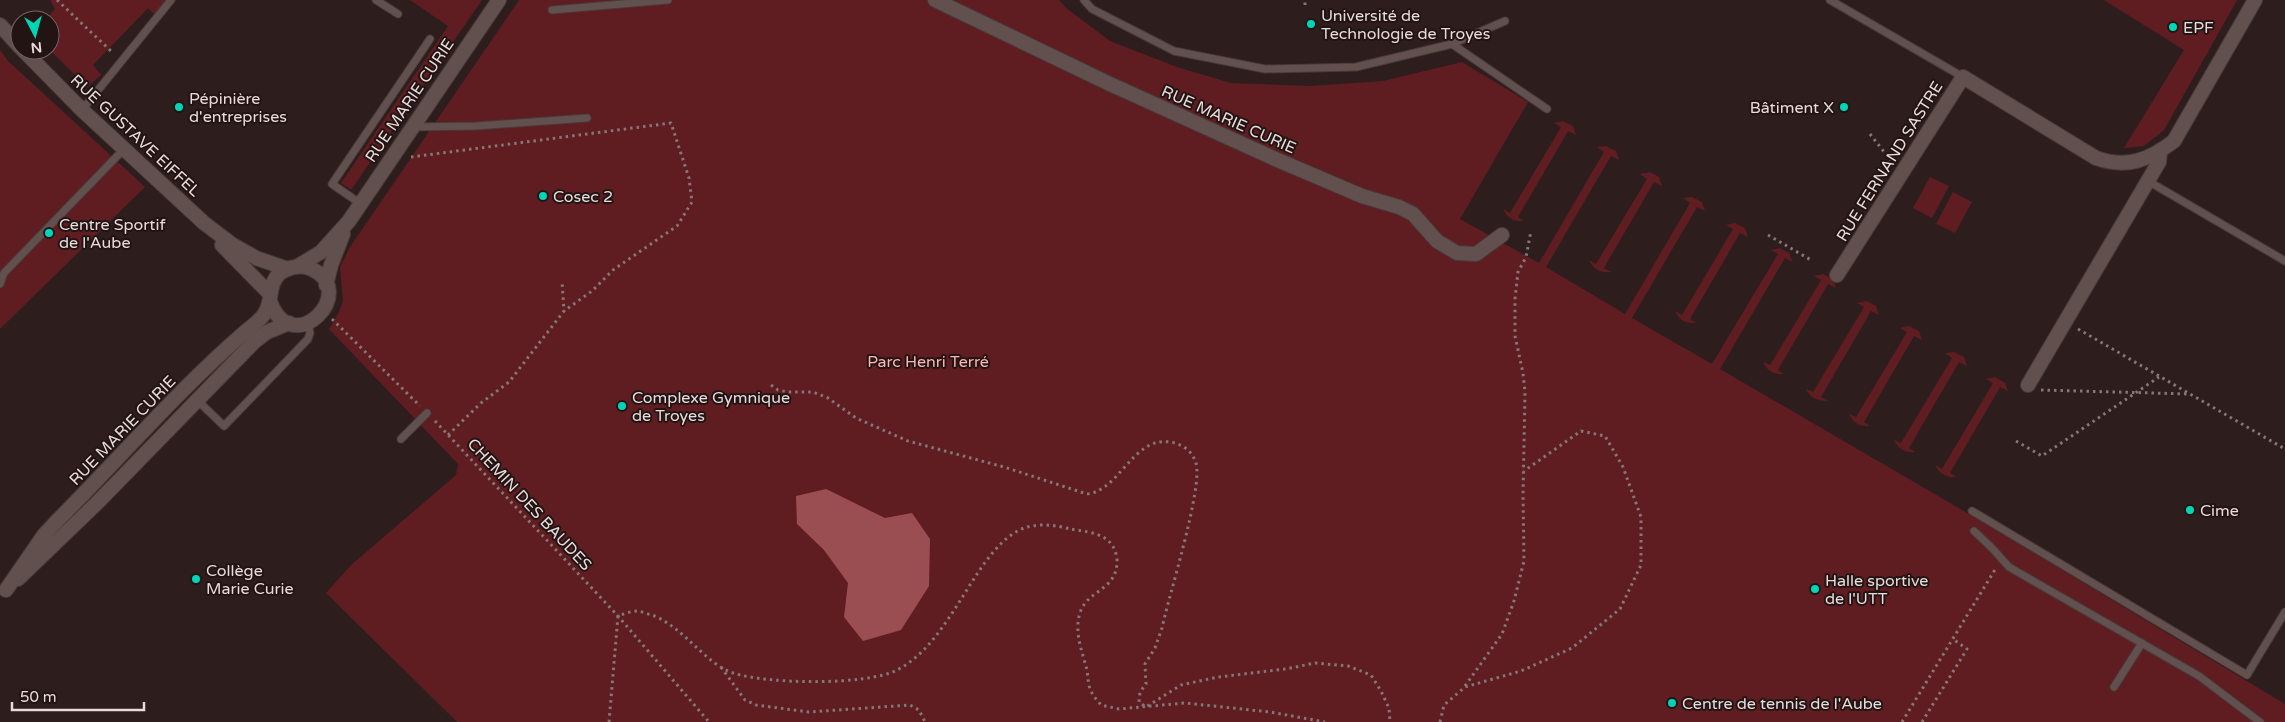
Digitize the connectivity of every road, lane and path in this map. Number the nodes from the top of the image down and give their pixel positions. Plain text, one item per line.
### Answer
1 (57, 0) edge
2 (171, 0) edge
3 (376, 0) edge
4 (499, 0) edge
5 (668, 0) edge
6 (935, 0) edge
7 (1084, 0) edge
8 (1305, 0) edge
9 (1830, 0) edge
10 (2255, 0) edge
11 (1305, 6) dead end
12 (552, 10) dead end
13 (398, 14) dead end
14 (1504, 21) dead end
15 (0, 25) edge
16 (10, 36) edge
17 (430, 39) dead end
18 (1452, 44) junction
19 (33, 60) edge
20 (121, 61) junction
21 (1963, 77) junction
22 (1547, 109) dead end
23 (82, 110) junction
24 (588, 118) dead end
25 (412, 127) junction
26 (1870, 134) dead end
27 (124, 149) junction
28 (2160, 152) junction
29 (405, 158) dead end
30 (1902, 174) junction
31 (2148, 181) junction
32 (360, 204) junction
33 (349, 221) junction
34 (204, 223) junction
35 (1531, 231) dead end
36 (1502, 235) dead end
37 (1768, 235) dead end
38 (1811, 260) dead end
39 (2285, 261) edge
40 (293, 267) junction
41 (1838, 275) dead end
42 (562, 281) dead end
43 (0, 284) edge
44 (326, 285) junction
45 (270, 298) junction
46 (564, 311) junction
47 (323, 312) junction
48 (2066, 322) junction
49 (289, 323) junction
50 (308, 324) junction
51 (2159, 377) junction
52 (771, 385) dead end
53 (2028, 385) joint
54 (2135, 393) junction
55 (2190, 394) junction
56 (197, 400) junction
57 (427, 414) junction
58 (448, 435) junction
59 (401, 439) dead end
60 (2016, 441) dead end
61 (2285, 449) edge
62 (1524, 471) junction
63 (1972, 511) dead end
64 (1974, 531) dead end
65 (2002, 559) junction
66 (3, 593) edge
67 (2285, 612) edge
68 (618, 616) junction
69 (1953, 639) junction
70 (2142, 643) junction
71 (719, 665) junction
72 (1465, 687) junction
73 (2114, 688) dead end
74 (1146, 707) junction
75 (609, 722) edge
76 (709, 722) edge
77 (925, 722) edge
78 (1325, 722) edge
79 (1390, 722) edge
80 (1440, 722) edge
81 (1902, 722) edge
82 (1922, 722) edge
83 (2260, 722) edge

1 - 20 path
2 - 20 lane
3 - 13 lane
4 - 25 street, RUE MARIE CURIE
5 - 12 lane
6 - 36 street, RUE MARIE CURIE
7 - 18 lane
8 - 11 path
9 - 21 lane
10 - 28 street, RUE FERNAND SASTRE
14 - 18 lane
15 - 16 street
17 - 32 lane
18 - 22 lane
19 - 23 street, RUE GUSTAVE EIFFEL
20 - 23 lane
21 - 28 street, RUE FERNAND SASTRE
21 - 30 street, RUE FERNAND SASTRE
23 - 27 street, RUE GUSTAVE EIFFEL
24 - 25 lane
25 - 32 street, RUE MARIE CURIE
26 - 30 path
27 - 34 street, RUE GUSTAVE EIFFEL
27 - 43 lane
28 - 31 street
29 - 46 path
30 - 41 street, RUE FERNAND SASTRE
31 - 39 lane
31 - 48 street
32 - 33 street, RUE MARIE CURIE
33 - 40 street, RUE MARIE CURIE
33 - 44 street, RUE MARIE CURIE
34 - 40 street, RUE GUSTAVE EIFFEL
34 - 45 street, RUE GUSTAVE EIFFEL
35 - 62 path
37 - 38 path
40 - 44 street
40 - 45 street
42 - 46 path
44 - 47 street
45 - 49 street
45 - 66 street, RUE MARIE CURIE
46 - 58 path
47 - 50 street
47 - 57 path, CHEMIN DES BAUDES
48 - 51 path
48 - 53 street
49 - 50 street
49 - 56 street, RUE MARIE CURIE
50 - 56 lane
51 - 54 path
51 - 55 path
52 - 74 path
53 - 54 path
54 - 55 path
54 - 60 path
55 - 61 path
56 - 66 street, RUE MARIE CURIE
57 - 58 path, CHEMIN DES BAUDES
57 - 59 lane
58 - 68 path, CHEMIN DES BAUDES
62 - 72 path
62 - 72 path
63 - 67 lane
64 - 65 lane
65 - 69 path
65 - 70 lane
68 - 71 path
68 - 75 path
68 - 76 path, CHEMIN DES BAUDES
69 - 81 path
69 - 82 path
70 - 73 lane
70 - 83 lane
71 - 74 path
71 - 77 path
72 - 80 path
74 - 78 path
74 - 79 path

